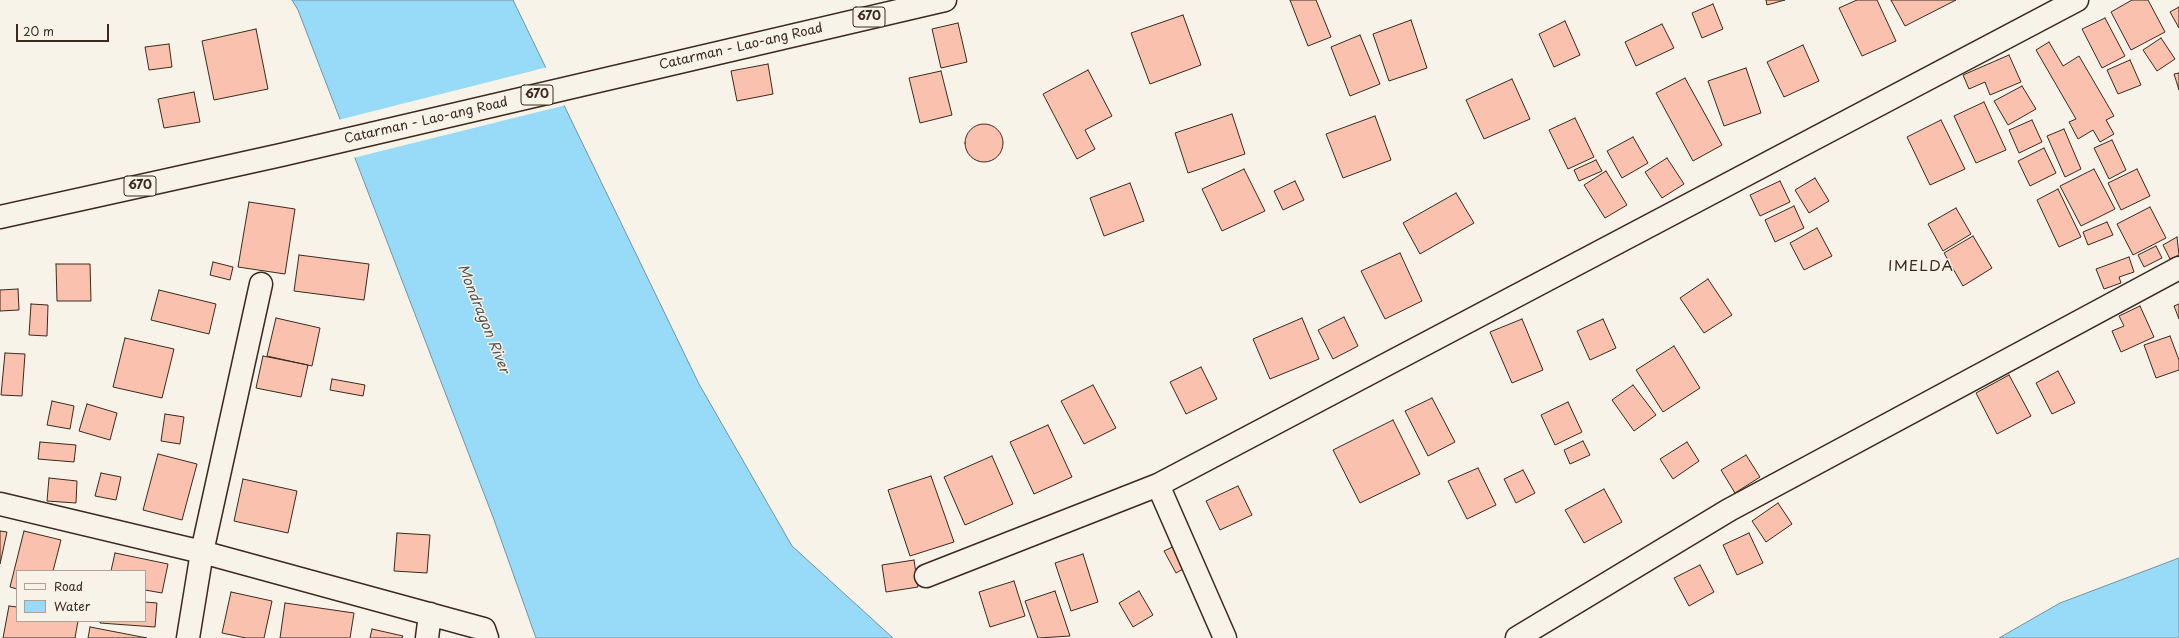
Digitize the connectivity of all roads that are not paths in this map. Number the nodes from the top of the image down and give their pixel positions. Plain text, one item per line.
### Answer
1 (945, 0) edge
2 (2077, 0) edge
3 (0, 217) edge
4 (2179, 268) edge
5 (261, 284) dead end
6 (1158, 485) junction
7 (0, 504) edge
8 (202, 552) junction
9 (926, 576) dead end
10 (430, 614) junction
11 (188, 638) edge
12 (427, 638) edge
13 (487, 638) edge
14 (1225, 638) edge
15 (1517, 638) edge

1 - 3 street, Catarman - Lao-ang Road / 670
2 - 6 street
4 - 15 street
5 - 8 street
6 - 9 street
6 - 14 street
7 - 8 street
8 - 10 street
8 - 11 street
10 - 12 street
10 - 13 street

